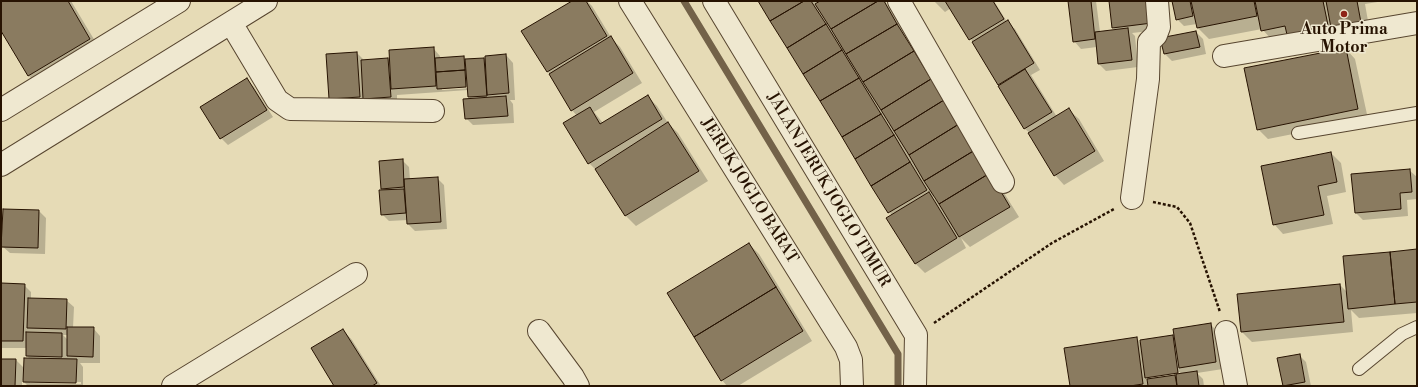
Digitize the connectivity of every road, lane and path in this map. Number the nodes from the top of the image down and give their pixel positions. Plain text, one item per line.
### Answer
1 (178, 1) edge
2 (266, 1) edge
3 (630, 1) edge
4 (714, 1) edge
5 (899, 1) edge
6 (1157, 1) edge
7 (230, 23) junction
8 (1417, 23) edge
9 (1224, 56) dead end
10 (1, 110) edge
11 (433, 111) dead end
12 (1417, 113) edge
13 (1298, 133) dead end
14 (1, 165) edge
15 (1003, 182) dead end
16 (1132, 198) junction
17 (356, 274) dead end
18 (1417, 327) edge
19 (539, 331) dead end
20 (1226, 332) joint
21 (916, 335) junction
22 (1359, 369) dead end
23 (174, 386) edge
24 (578, 386) edge
25 (852, 386) edge
26 (915, 386) edge
27 (1236, 386) edge

1 - 10 street
2 - 7 street
3 - 25 street, JERUK JOGLO BARAT
4 - 21 street, JALAN JERUK JOGLO TIMUR
5 - 15 street
6 - 16 street
7 - 11 street
7 - 14 street
8 - 9 street
12 - 13 lane
16 - 20 path
16 - 21 path
17 - 23 street
18 - 22 lane
19 - 24 street
20 - 27 street
21 - 26 street

